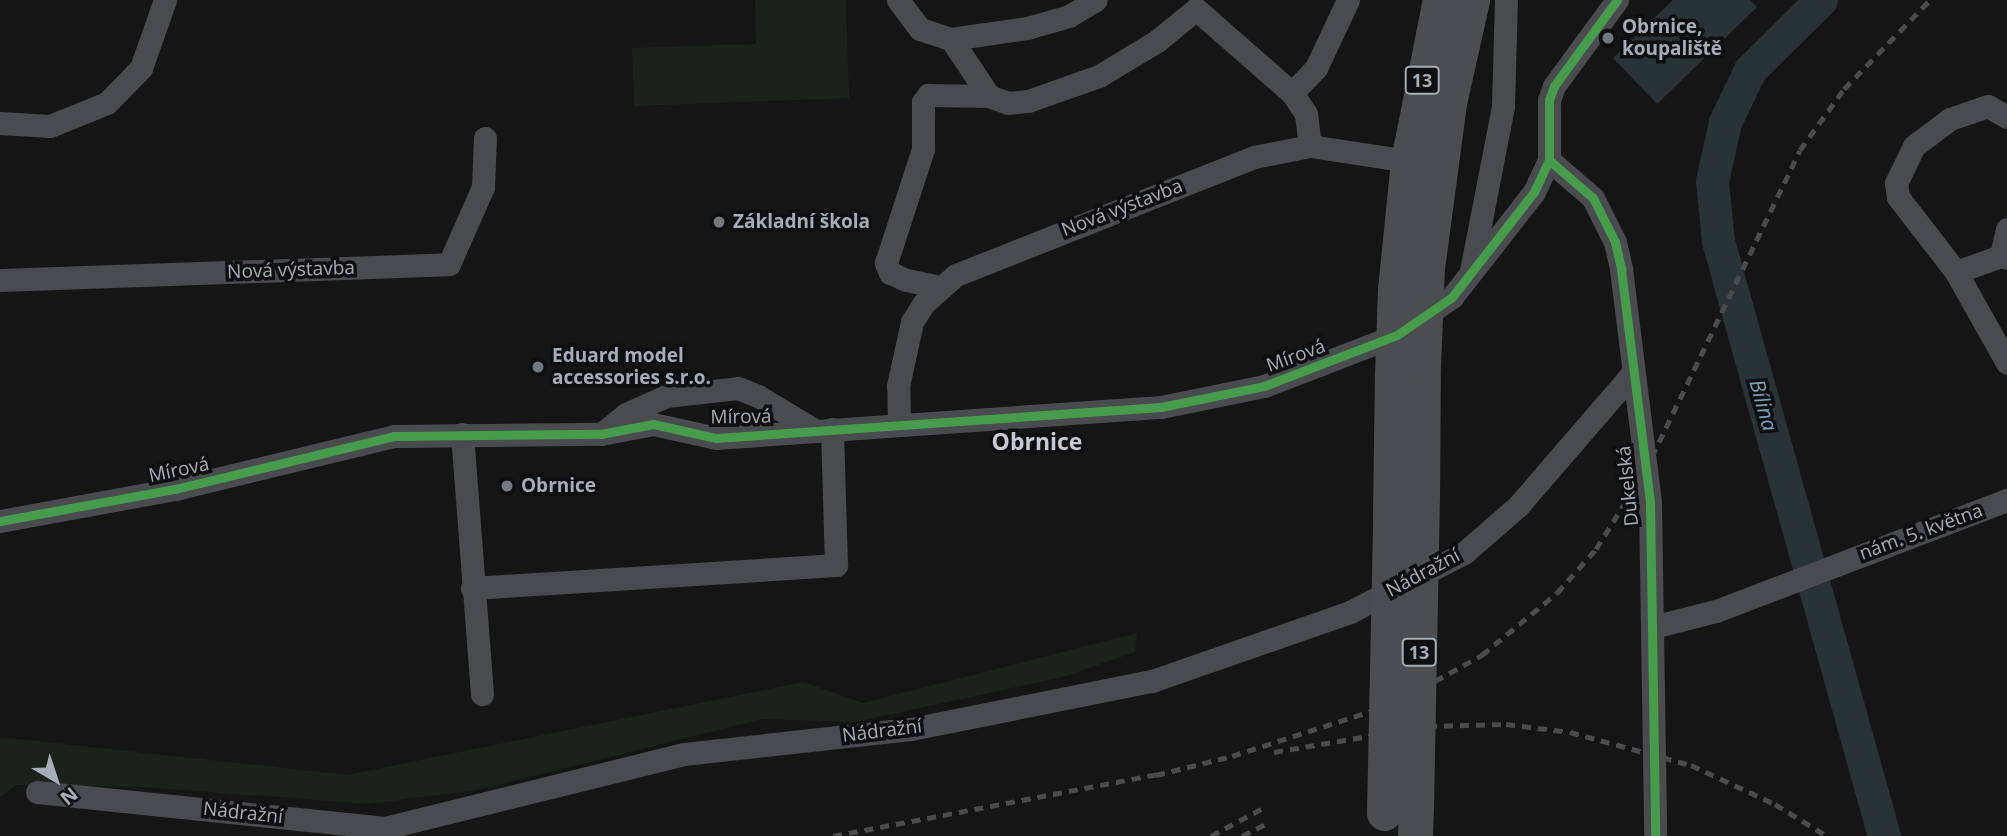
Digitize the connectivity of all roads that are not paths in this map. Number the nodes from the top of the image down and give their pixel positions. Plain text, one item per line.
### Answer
1 (165, 0) edge
2 (898, 0) edge
3 (1096, 0) edge
4 (1348, 0) edge
5 (1440, 0) edge
6 (1472, 0) edge
7 (1506, 0) edge
8 (1617, 0) edge
9 (951, 38) junction
10 (1293, 93) junction
11 (989, 96) junction
12 (2007, 117) edge
13 (0, 123) edge
14 (485, 138) dead end
15 (1310, 146) junction
16 (1549, 160) junction
17 (1408, 161) junction
18 (2007, 229) edge
19 (2004, 257) edge
20 (1956, 272) junction
21 (1471, 274) junction
22 (0, 280) edge
23 (940, 287) junction
24 (2007, 363) edge
25 (1408, 370) junction
26 (1632, 374) junction
27 (627, 422) junction
28 (899, 425) junction
29 (824, 430) junction
30 (462, 434) junction
31 (2007, 500) edge
32 (0, 522) edge
33 (472, 588) junction
34 (1654, 627) junction
35 (482, 694) dead end
36 (37, 792) dead end
37 (1400, 823) edge
38 (1655, 836) edge

1 - 13 street
2 - 9 street
3 - 9 street
4 - 10 street
5 - 17 highway, 13
6 - 25 highway, 13, bridge
7 - 21 street
8 - 16 street
9 - 11 street
10 - 11 street
10 - 15 street
11 - 23 street
12 - 20 street
14 - 22 street, Nová výstavba
15 - 17 street, Nová výstavba
15 - 23 street, Nová výstavba
16 - 21 street
16 - 26 street, Dukelská
17 - 25 highway, 13, bridge
18 - 19 street
19 - 20 street
20 - 24 street
21 - 28 street, Mírová
23 - 28 street, Nová výstavba
25 - 37 highway, 13, bridge
25 - 37 highway, 13, bridge
26 - 34 street, Dukelská
26 - 36 street, Nádražní
27 - 29 street, Mírová
27 - 29 street, Mírová
27 - 30 street, Mírová
28 - 29 street, Mírová
29 - 33 street
30 - 32 street, Mírová
30 - 33 street
31 - 34 street, nám. 5. května
33 - 35 street
34 - 38 street, Dukelská

